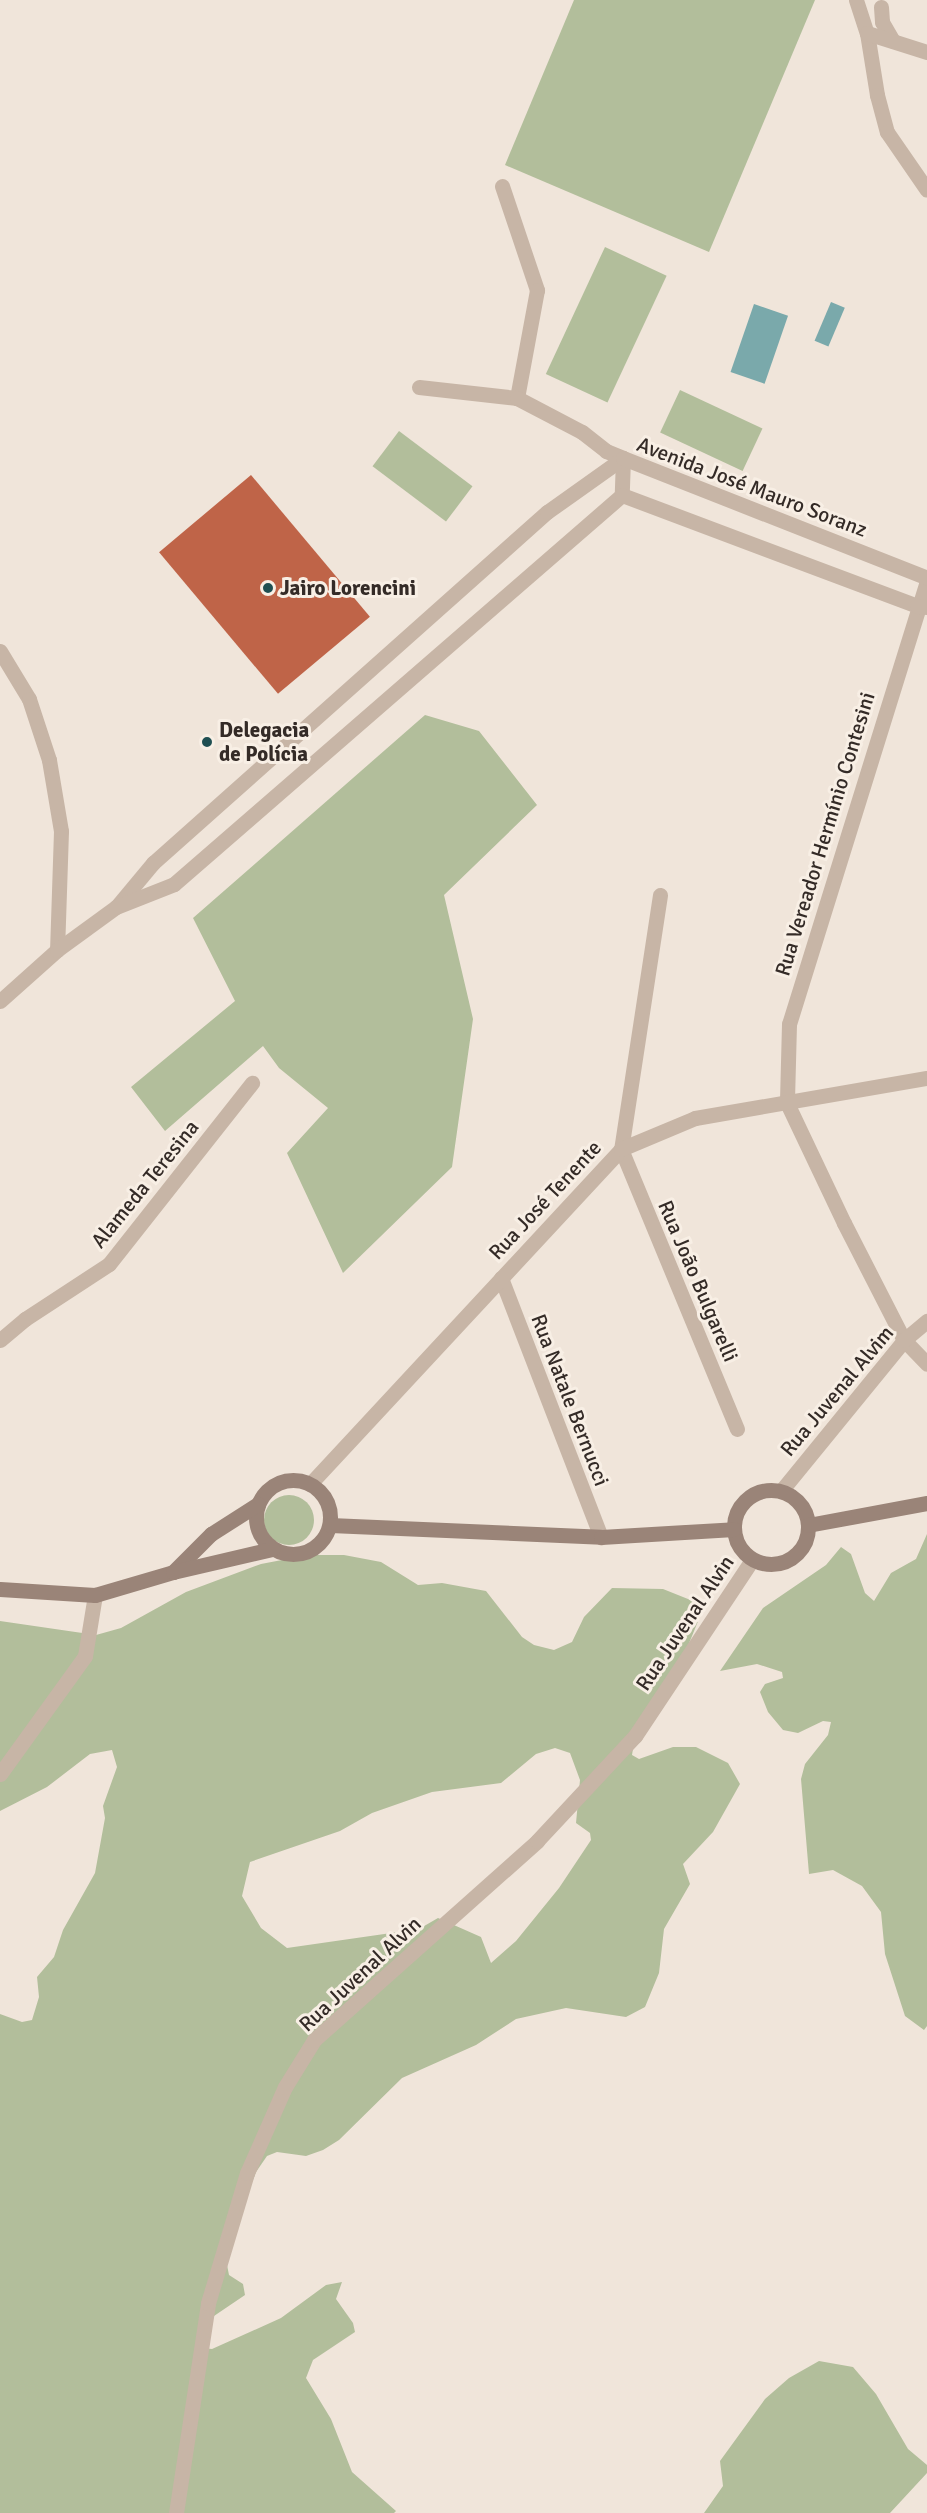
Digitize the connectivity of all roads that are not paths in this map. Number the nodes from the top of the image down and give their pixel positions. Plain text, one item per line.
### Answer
1 (882, 3) edge
2 (857, 4) edge
3 (867, 33) junction
4 (893, 41) junction
5 (927, 52) edge
6 (501, 186) dead end
7 (927, 190) edge
8 (419, 387) dead end
9 (517, 398) junction
10 (623, 458) junction
11 (622, 495) junction
12 (927, 579) edge
13 (922, 606) edge
14 (0, 651) edge
15 (660, 895) dead end
16 (116, 907) junction
17 (57, 950) junction
18 (0, 1001) edge
19 (927, 1078) edge
20 (252, 1083) dead end
21 (788, 1103) junction
22 (621, 1149) junction
23 (501, 1278) junction
24 (927, 1321) edge
25 (0, 1340) edge
26 (904, 1340) junction
27 (927, 1364) edge
28 (737, 1429) dead end
29 (310, 1484) junction
30 (781, 1491) junction
31 (927, 1503) edge
32 (258, 1504) junction
33 (330, 1525) junction
34 (808, 1525) junction
35 (734, 1529) junction
36 (600, 1537) junction
37 (272, 1549) junction
38 (752, 1560) junction
39 (173, 1572) junction
40 (0, 1589) edge
41 (95, 1595) junction
42 (0, 1774) edge
43 (176, 2513) edge

1 - 2 street
1 - 4 street
2 - 3 street
3 - 4 street
3 - 7 street
4 - 5 street
6 - 9 street
8 - 9 street
9 - 10 street
10 - 11 street
10 - 12 street, Avenida José Mauro Soranz
10 - 16 street, Avenida José Mauro Soranz
11 - 13 street
11 - 16 street, Avenida José Mauro Soranz
12 - 13 street, Rua Vereador Hermínio Contesini
13 - 21 street, Rua Vereador Hermínio Contesini
14 - 17 street
15 - 22 street
16 - 17 street, Avenida José Mauro Soranz
17 - 18 street, Avenida José Mauro Soranz
19 - 21 street, Rua José Tenente
20 - 25 street, Alameda Teresina
21 - 22 street, Rua José Tenente
21 - 26 street
22 - 23 street, Rua José Tenente
22 - 28 street, Rua João Bulgarelli
23 - 29 street, Rua José Tenente
23 - 36 street, Rua Natale Bernucci
24 - 26 street, Rua Juvenal Alvim
26 - 27 street
26 - 30 street, Rua Juvenal Alvim
29 - 32 main road
29 - 33 main road
30 - 34 main road
30 - 35 main road
31 - 34 main road
32 - 37 main road
32 - 39 main road
33 - 36 main road
33 - 37 main road
34 - 38 main road
35 - 36 main road
35 - 38 main road
37 - 39 main road
38 - 43 street, Rua Juvenal Alvin
39 - 41 main road
40 - 41 main road
41 - 42 street

